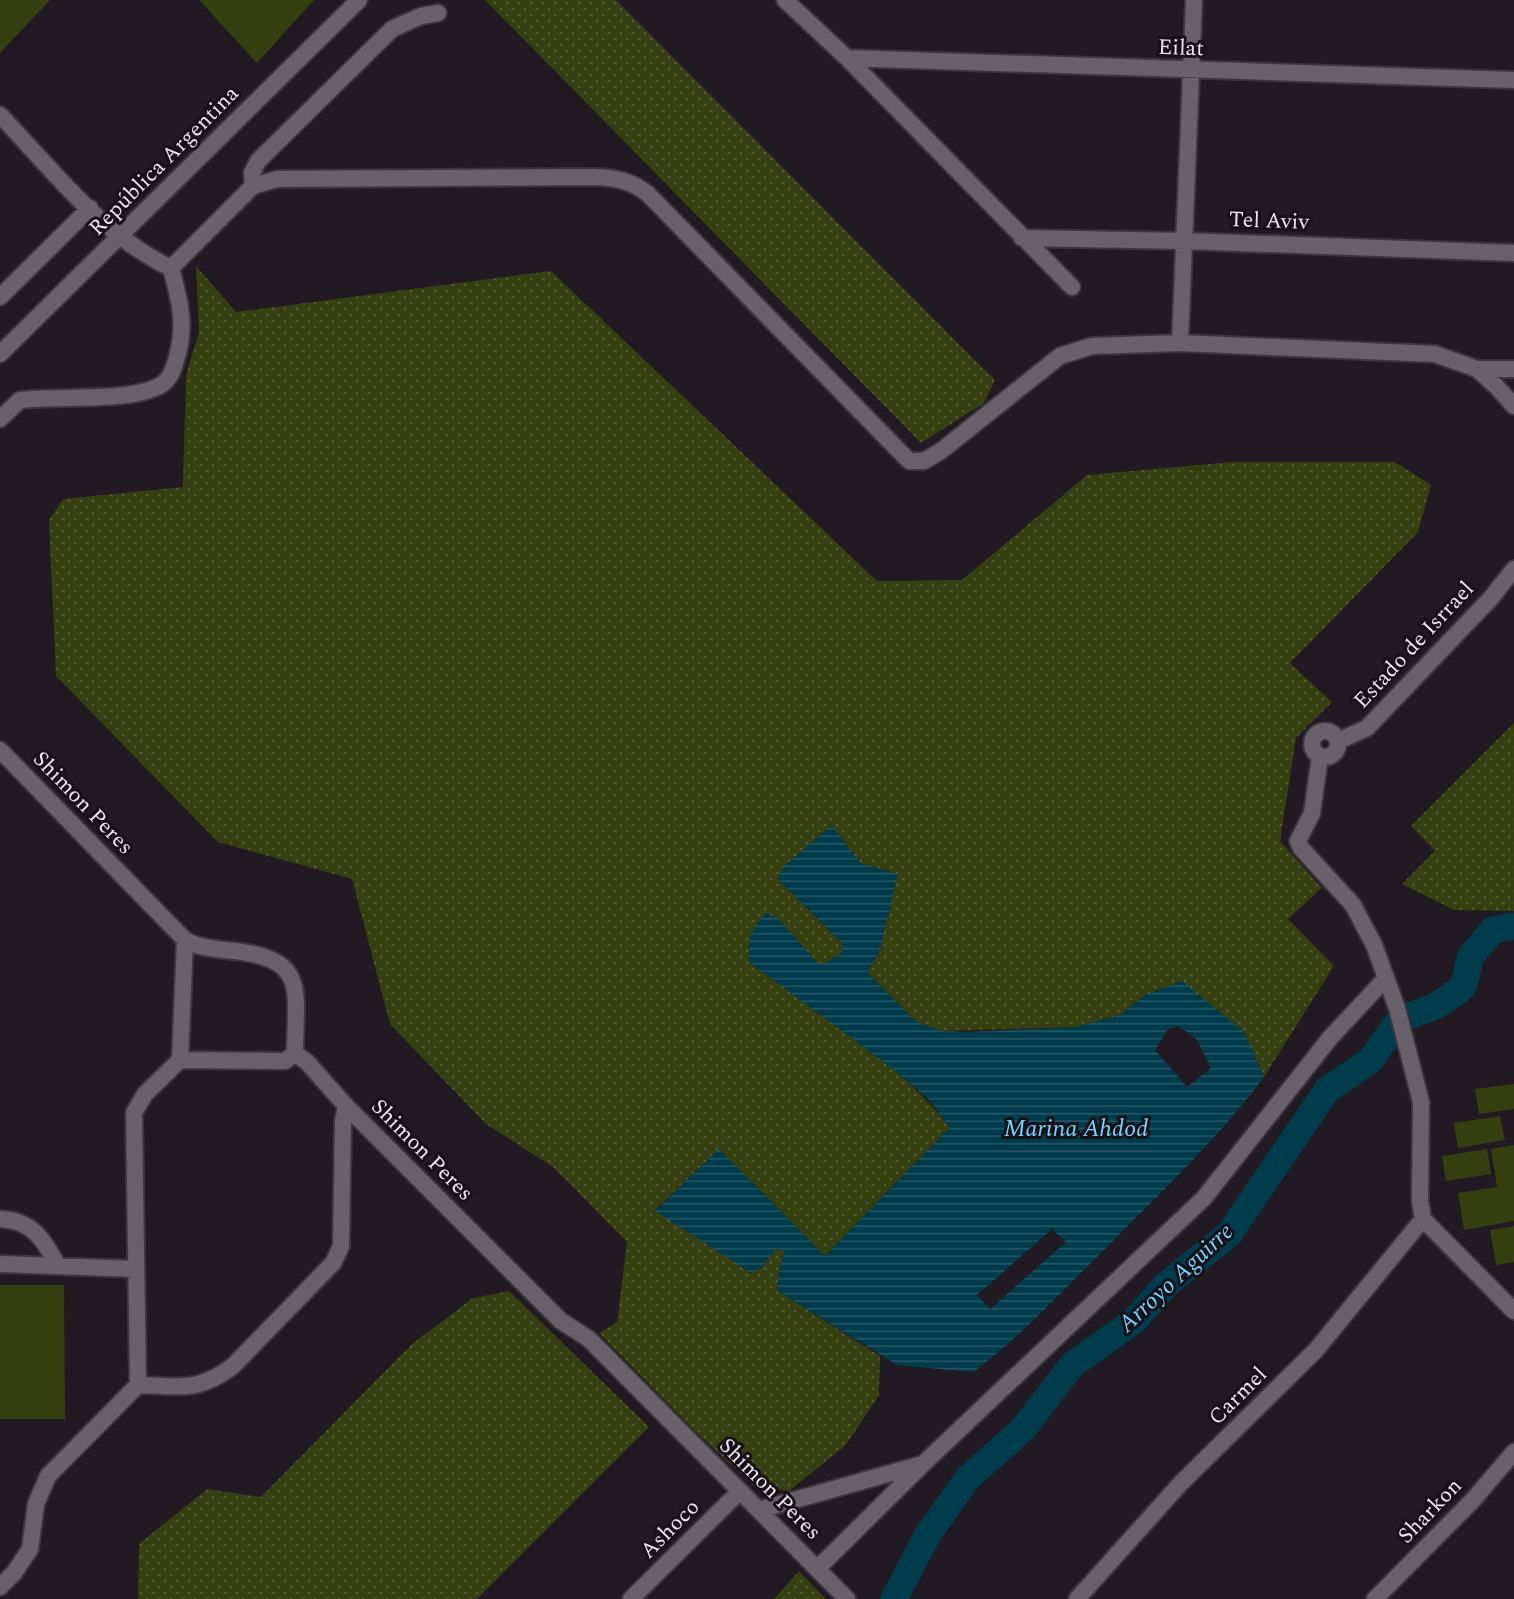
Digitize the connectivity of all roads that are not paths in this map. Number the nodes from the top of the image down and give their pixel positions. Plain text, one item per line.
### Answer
1 (359, 0) edge
2 (785, 0) edge
3 (1194, 0) edge
4 (438, 13) dead end
5 (847, 58) junction
6 (1192, 71) junction
7 (1514, 80) edge
8 (2, 122) edge
9 (253, 186) junction
10 (90, 208) junction
11 (120, 236) junction
12 (1022, 238) junction
13 (1185, 241) junction
14 (1514, 253) edge
15 (171, 268) junction
16 (1072, 287) dead end
17 (0, 297) edge
18 (1180, 343) junction
19 (0, 354) edge
20 (1477, 369) junction
21 (1514, 369) edge
22 (1514, 406) edge
23 (0, 419) edge
24 (1514, 568) edge
25 (0, 750) edge
26 (184, 940) junction
27 (1386, 978) junction
28 (295, 1053) junction
29 (180, 1060) junction
30 (346, 1106) junction
31 (1424, 1219) junction
32 (0, 1220) edge
33 (0, 1264) edge
34 (58, 1266) junction
35 (136, 1269) junction
36 (1514, 1311) edge
37 (138, 1385) junction
38 (1514, 1452) edge
39 (924, 1463) junction
40 (740, 1491) junction
41 (759, 1510) junction
42 (817, 1569) junction
43 (0, 1587) edge
44 (631, 1599) edge
45 (847, 1599) edge
46 (1077, 1599) edge
47 (1375, 1599) edge

1 - 11 street, República Argentina
2 - 5 street
3 - 6 street
4 - 9 street
5 - 6 street, Eilat
5 - 12 street
6 - 7 street, Eilat
6 - 13 street
8 - 10 street
9 - 15 street
9 - 18 street
10 - 11 street
10 - 17 street
11 - 15 street
11 - 19 street, República Argentina
12 - 13 street, Tel Aviv
12 - 16 street
13 - 14 street, Tel Aviv
13 - 18 street
15 - 23 street
18 - 20 street
20 - 21 street
20 - 22 street
24 - 27 street, Estado de Isrrael
25 - 26 street, Shimon Peres
26 - 28 street
26 - 29 street
27 - 31 street
27 - 39 street
28 - 29 street
28 - 30 street, Shimon Peres
29 - 35 street
30 - 37 street
30 - 40 street, Shimon Peres
31 - 36 street
31 - 46 street, Carmel
32 - 34 street
33 - 34 street
34 - 35 street
35 - 37 street
37 - 43 street
38 - 47 street, Sharkon
39 - 41 street
39 - 42 street
40 - 41 street, Shimon Peres
40 - 44 street, Ashoco
41 - 42 street, Shimon Peres
42 - 45 street, Shimon Peres

